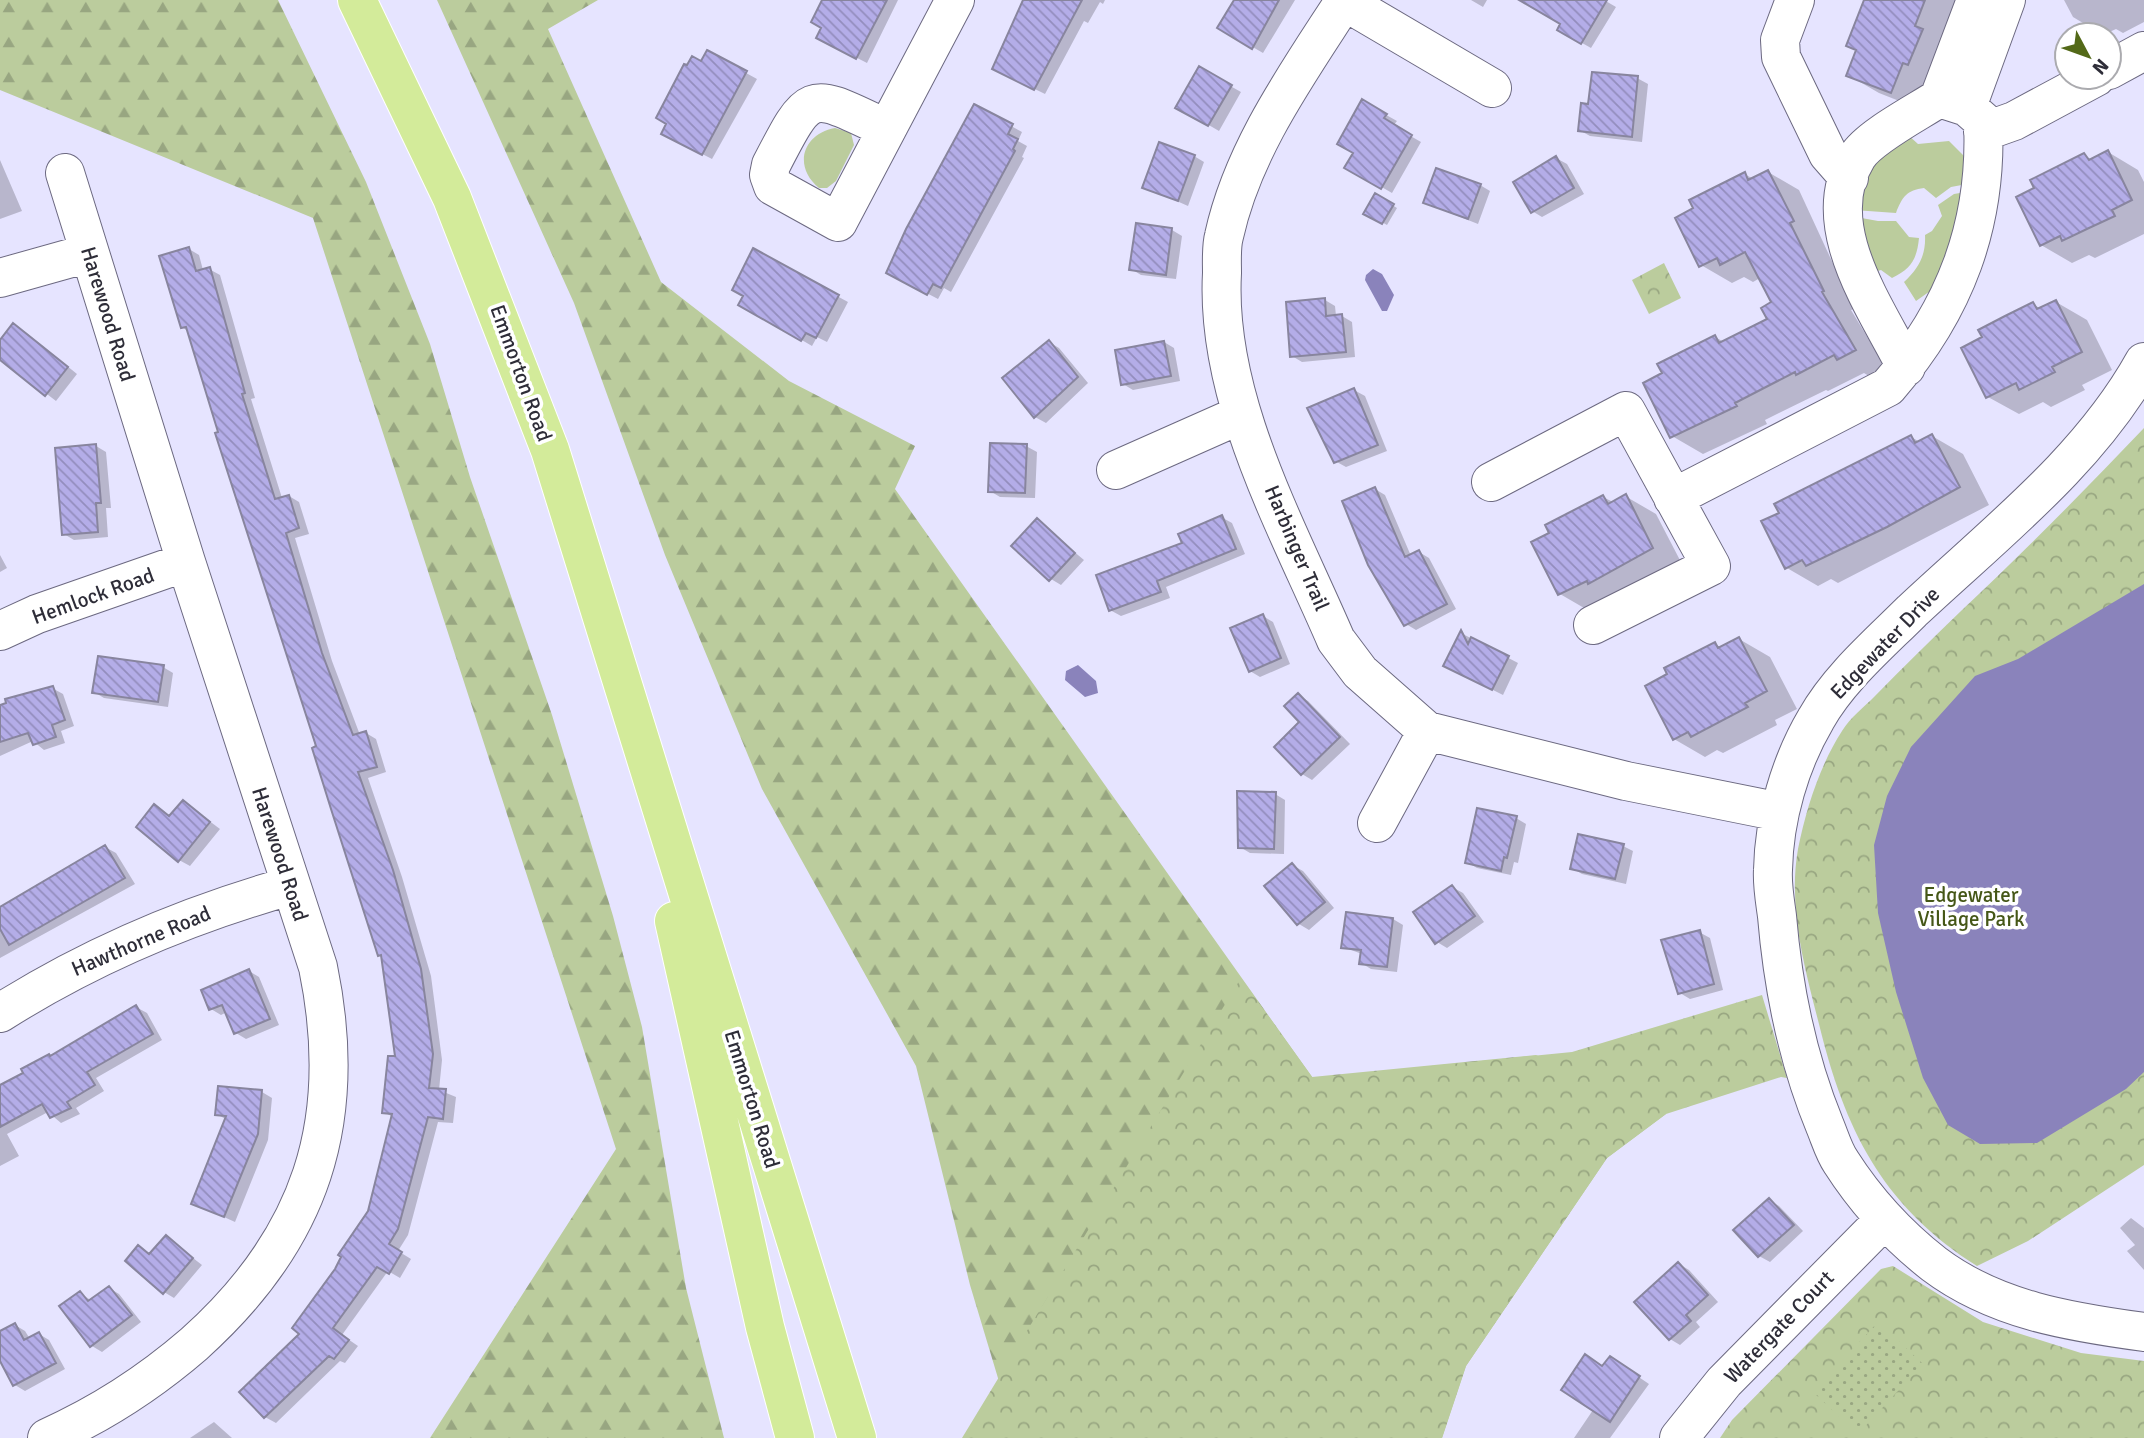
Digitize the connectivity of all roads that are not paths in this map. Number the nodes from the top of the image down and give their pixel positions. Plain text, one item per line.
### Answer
1 (357, 0) edge
2 (955, 0) edge
3 (1344, 0) edge
4 (1795, 0) edge
5 (1976, 0) edge
6 (2006, 0) edge
7 (2144, 51) edge
8 (2123, 62) edge
9 (1492, 88) dead end
10 (2070, 91) edge
11 (1963, 112) junction
12 (887, 129) dead end
13 (65, 173) dead end
14 (1849, 178) junction
15 (89, 253) junction
16 (0, 278) edge
17 (2144, 362) edge
18 (1906, 367) junction
19 (1240, 415) junction
20 (1116, 470) dead end
21 (1491, 482) dead end
22 (1673, 498) junction
23 (186, 562) junction
24 (1594, 625) dead end
25 (0, 631) edge
26 (1427, 731) junction
27 (648, 761) junction
28 (1780, 812) junction
29 (1377, 823) dead end
30 (290, 886) junction
31 (0, 1013) edge
32 (1884, 1220) junction
33 (2144, 1332) edge
34 (47, 1438) edge
35 (795, 1438) edge
36 (857, 1438) edge
37 (1679, 1438) edge

1 - 27 main road, Emmorton Road
2 - 12 street
3 - 9 street
3 - 19 street, Harbinger Trail
4 - 14 street
5 - 11 street
6 - 11 street
7 - 8 street
10 - 11 street
11 - 14 street
11 - 18 street
13 - 15 street, Harewood Road
14 - 18 street
15 - 16 street
15 - 23 street, Harewood Road
17 - 28 street, Edgewater Drive
18 - 22 street
19 - 20 street
19 - 26 street, Harbinger Trail
21 - 22 street
22 - 24 street
23 - 25 street, Hemlock Road
23 - 30 street, Harewood Road
26 - 28 street, Harbinger Trail
26 - 29 street
27 - 35 main road, Emmorton Road
27 - 36 main road, Emmorton Road
28 - 32 street, Edgewater Drive
30 - 31 street, Hawthorne Road
30 - 34 street, Harewood Road
32 - 33 street, Edgewater Drive
32 - 37 street, Watergate Court

